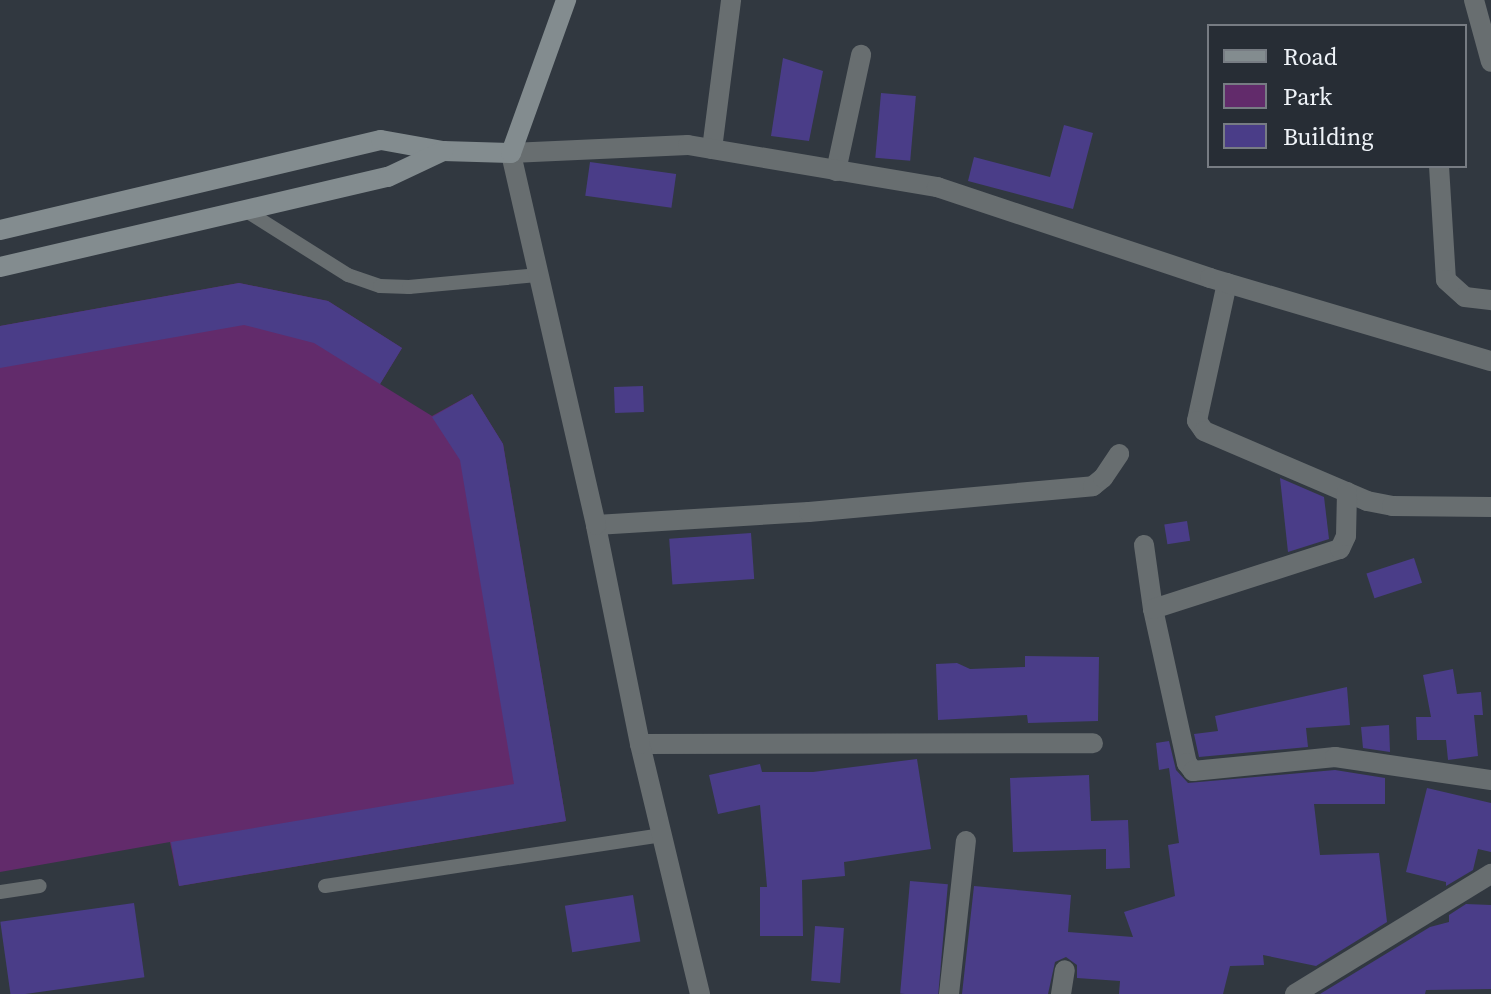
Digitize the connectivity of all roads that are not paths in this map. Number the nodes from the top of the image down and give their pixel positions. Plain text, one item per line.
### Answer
1 (566, 0) edge
2 (731, 0) edge
3 (1474, 0) edge
4 (861, 55) dead end
5 (1490, 65) edge
6 (712, 149) junction
7 (443, 151) junction
8 (511, 153) junction
9 (1439, 168) edge
10 (836, 171) junction
11 (245, 210) junction
12 (0, 230) edge
13 (0, 243) edge
14 (3, 267) edge
15 (539, 275) junction
16 (1227, 283) junction
17 (1491, 300) edge
18 (1491, 361) edge
19 (1119, 454) dead end
20 (1347, 492) junction
21 (1491, 507) edge
22 (596, 525) junction
23 (1144, 545) dead end
24 (1153, 609) junction
25 (1093, 743) dead end
26 (640, 744) junction
27 (1491, 780) edge
28 (662, 835) junction
29 (966, 841) dead end
30 (1491, 874) edge
31 (40, 886) dead end
32 (325, 886) dead end
33 (0, 892) edge
34 (1065, 970) dead end
35 (700, 994) edge
36 (949, 994) edge
37 (1061, 994) edge
38 (1295, 994) edge

1 - 8 main road
2 - 6 street
3 - 5 street
4 - 10 street
6 - 8 street
6 - 10 street
7 - 8 main road
7 - 11 main road
7 - 12 main road
8 - 15 street
9 - 17 street
10 - 16 street
11 - 14 main road
11 - 15 lane
13 - 14 main road
15 - 22 street
16 - 18 street
16 - 20 street
19 - 22 street
20 - 21 street
20 - 24 street
22 - 26 street
23 - 24 street
24 - 27 street
25 - 26 street
26 - 28 street
28 - 32 lane
28 - 35 street
29 - 36 street
30 - 38 street
31 - 33 lane
34 - 37 street

